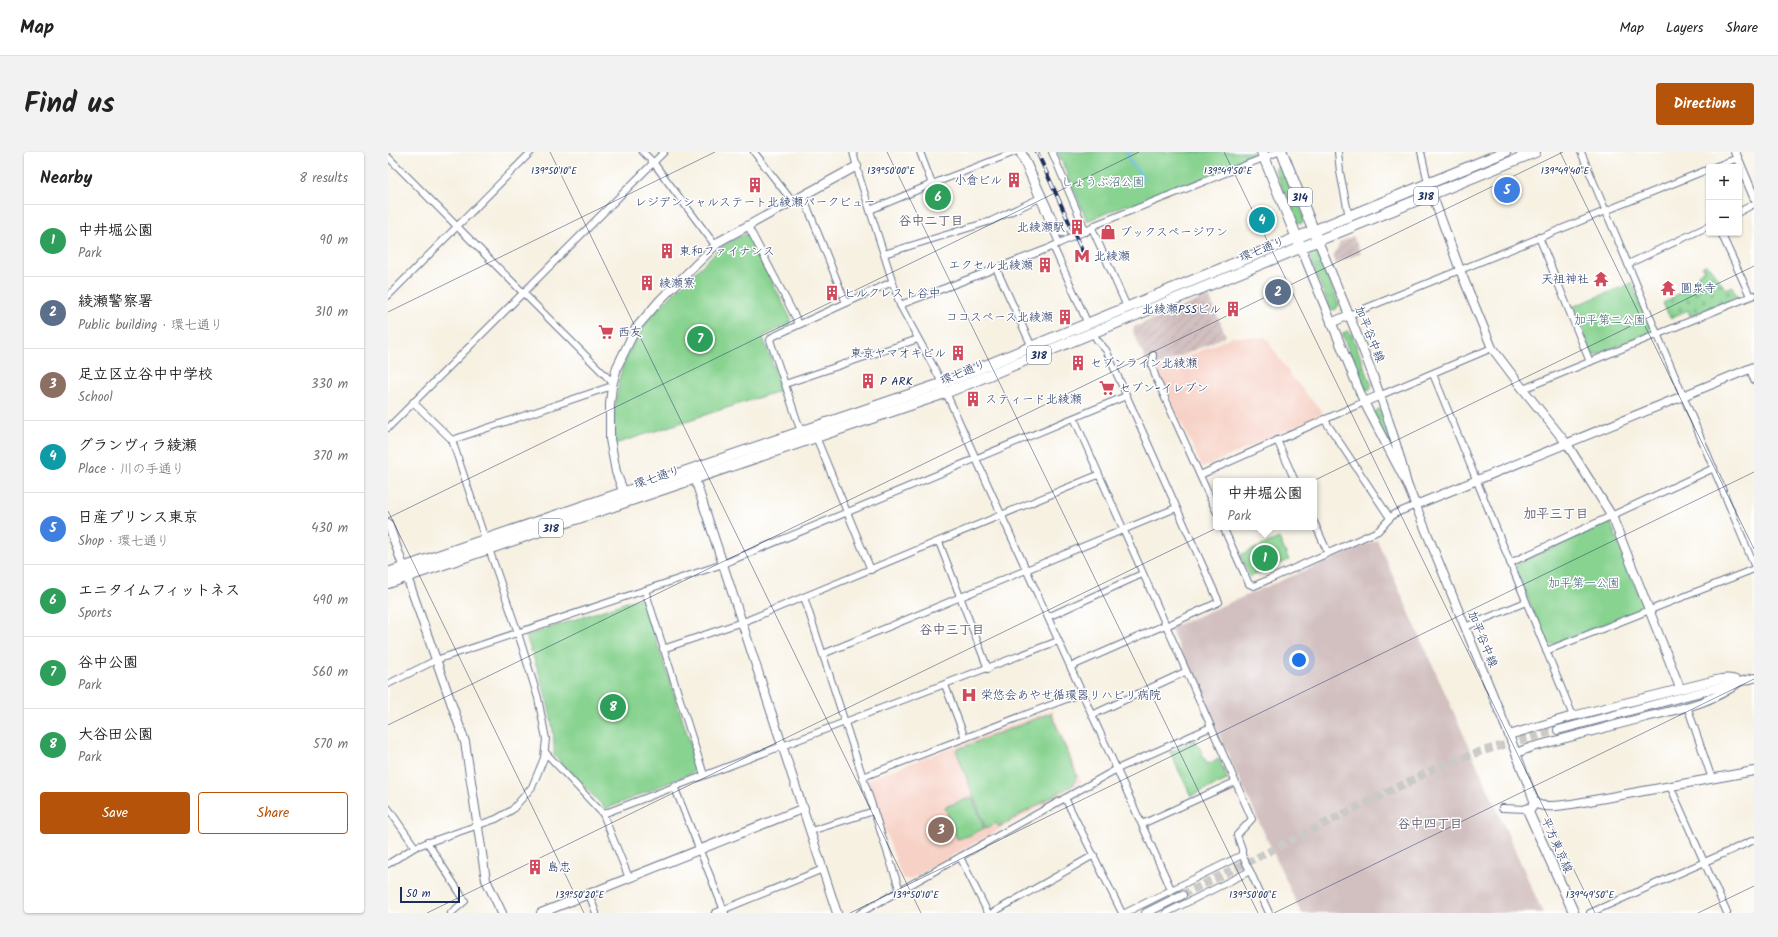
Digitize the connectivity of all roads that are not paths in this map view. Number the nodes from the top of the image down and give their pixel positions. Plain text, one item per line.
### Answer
1 (531, 152) edge
2 (643, 152) edge
3 (664, 152) edge
4 (754, 152) edge
5 (854, 152) edge
6 (920, 152) edge
7 (1014, 152) edge
8 (1019, 152) edge
9 (1023, 152) edge
10 (1052, 152) edge
11 (1278, 152) edge
12 (1282, 152) edge
13 (1338, 152) edge
14 (1421, 152) edge
15 (1506, 152) edge
16 (1535, 152) edge
17 (1581, 152) edge
18 (1264, 155) edge
19 (1737, 155) edge
20 (388, 157) edge
21 (653, 162) junction
22 (1720, 164) edge
23 (857, 166) junction
24 (1706, 170) edge
25 (1751, 182) edge
26 (1428, 183) junction
27 (932, 184) junction
28 (1432, 194) junction
29 (803, 196) junction
30 (1754, 197) edge
31 (1040, 198) junction
32 (792, 202) junction
33 (1754, 204) edge
34 (870, 210) junction
35 (1606, 210) junction
36 (1742, 210) edge
37 (1349, 217) junction
38 (748, 226) junction
39 (458, 227) junction
40 (1706, 227) edge
41 (1089, 230) junction
42 (1065, 234) dead end
43 (1316, 236) junction
44 (1722, 236) edge
45 (1539, 237) junction
46 (1299, 243) junction
47 (715, 245) junction
48 (1056, 245) junction
49 (884, 254) junction
50 (1628, 264) junction
51 (996, 268) junction
52 (1460, 270) junction
53 (892, 282) junction
54 (523, 292) junction
55 (388, 296) edge
56 (1752, 296) edge
57 (846, 303) junction
58 (900, 305) junction
59 (1127, 307) junction
60 (1349, 315) junction
61 (1331, 323) junction
62 (799, 324) junction
63 (1088, 324) junction
64 (1094, 333) junction
65 (1658, 334) junction
66 (918, 339) junction
67 (1032, 347) junction
68 (1492, 348) junction
69 (1153, 354) dead end
70 (1590, 362) junction
71 (1752, 368) edge
72 (1433, 374) junction
73 (1754, 380) edge
74 (612, 384) junction
75 (785, 384) junction
76 (943, 388) junction
77 (1523, 390) junction
78 (1381, 395) junction
79 (1126, 396) junction
80 (1684, 396) junction
81 (413, 402) junction
82 (1364, 402) junction
83 (1074, 418) junction
84 (1324, 419) junction
85 (388, 428) edge
86 (801, 432) junction
87 (816, 437) junction
88 (452, 440) junction
89 (1277, 440) junction
90 (1567, 444) junction
91 (976, 459) junction
92 (1714, 468) junction
93 (694, 474) junction
94 (1098, 475) junction
95 (1200, 475) junction
96 (1294, 478) edge
97 (1476, 481) junction
98 (1407, 484) junction
99 (624, 493) junction
100 (1213, 504) edge
101 (1416, 505) junction
102 (1176, 508) junction
103 (847, 513) junction
104 (1001, 515) junction
105 (1612, 516) junction
106 (1390, 518) junction
107 (388, 523) edge
108 (1124, 529) junction
109 (1317, 529) edge
110 (1226, 530) edge
111 (485, 539) junction
112 (939, 542) junction
113 (489, 549) junction
114 (1328, 553) junction
115 (1510, 563) junction
116 (724, 564) junction
117 (1754, 565) edge
118 (1754, 569) edge
119 (871, 570) junction
120 (1026, 570) junction
121 (405, 572) junction
122 (388, 573) edge
123 (1142, 574) junction
124 (388, 583) edge
125 (645, 590) junction
126 (804, 597) junction
127 (961, 597) junction
128 (1526, 602) junction
129 (1649, 609) junction
130 (1048, 617) junction
131 (742, 622) junction
132 (1165, 625) junction
133 (1465, 627) junction
134 (518, 633) junction
135 (1058, 641) junction
136 (663, 649) junction
137 (1546, 651) junction
138 (822, 654) junction
139 (436, 660) junction
140 (1070, 667) junction
141 (988, 669) junction
142 (1185, 672) junction
143 (1754, 678) edge
144 (1739, 682) junction
145 (388, 684) edge
146 (945, 685) junction
147 (1680, 688) junction
148 (1082, 693) junction
149 (1688, 706) junction
150 (1092, 715) junction
151 (1573, 716) junction
152 (845, 722) junction
153 (1211, 727) junction
154 (1558, 730) tunnel mouth
155 (1509, 735) junction
156 (965, 738) junction
157 (783, 746) junction
158 (545, 752) junction
159 (1516, 753) junction
160 (1117, 770) junction
161 (1754, 771) edge
162 (704, 775) junction
163 (862, 776) junction
164 (1712, 779) junction
165 (1235, 782) junction
166 (674, 786) junction
167 (1670, 786) junction
168 (1065, 798) junction
169 (1535, 803) junction
170 (388, 808) edge
171 (804, 808) junction
172 (1502, 808) dead end
173 (1527, 809) junction
174 (874, 811) junction
175 (603, 814) junction
176 (1142, 824) junction
177 (479, 826) junction
178 (811, 831) junction
179 (1754, 840) edge
180 (427, 842) junction
181 (415, 847) junction
182 (699, 850) junction
183 (1094, 855) junction
184 (1242, 855) junction
185 (960, 857) junction
186 (1704, 862) junction
187 (388, 864) edge
188 (823, 869) junction
189 (1250, 871) junction
190 (629, 878) junction
191 (1172, 889) junction
192 (900, 891) junction
193 (589, 894) junction
194 (1182, 895) tunnel mouth
195 (724, 911) edge
196 (451, 913) edge
197 (502, 913) edge
198 (541, 913) edge
199 (596, 913) edge
200 (715, 913) edge
201 (837, 913) edge
202 (860, 913) edge
203 (988, 913) edge
204 (992, 913) edge
205 (1124, 913) edge
206 (1146, 913) edge
207 (1166, 913) edge
208 (1269, 913) edge
209 (1574, 913) edge
210 (1590, 913) edge
211 (1727, 913) edge

1 - 39 street
2 - 21 street
3 - 21 street
4 - 32 street
5 - 23 street
6 - 27 street
7 - 27 street
8 - 31 street
9 - 42 street
10 - 41 street
11 - 18 street
12 - 43 main road, 314
13 - 37 street
14 - 26 street
15 - 26 main road, 環七通り / 318
16 - 28 main road, 環七通り / 318
17 - 35 street
18 - 41 street
18 - 46 main road, 314
19 - 22 street
19 - 25 street
20 - 39 street
21 - 47 street
21 - 54 street
23 - 29 street
23 - 34 street
24 - 35 street
25 - 30 street
26 - 37 main road, 環七通り / 318
27 - 34 street
28 - 43 main road, 環七通り / 318
28 - 52 street
29 - 32 street
29 - 57 street
31 - 48 street
31 - 49 street
32 - 38 street
33 - 36 street
34 - 49 street
35 - 45 street
35 - 50 street
37 - 43 main road, 環七通り / 318
38 - 47 street
38 - 62 street
39 - 54 street
39 - 55 street
40 - 50 street
41 - 48 street
41 - 59 street
43 - 46 main road, 環七通り / 318
43 - 60 street, 加平谷中線
44 - 56 street
45 - 52 street
45 - 70 street
46 - 59 main road, 環七通り / 318
46 - 61 street, 加平谷中線
46 - 64 main road, 環七通り / 318
47 - 74 street
48 - 51 street
48 - 63 street
49 - 53 street
50 - 65 street
51 - 58 street
51 - 67 street
52 - 60 street
52 - 68 street
53 - 57 street
53 - 58 street
54 - 74 street
54 - 81 street
56 - 65 street
57 - 62 street
58 - 66 street
59 - 63 main road, 環七通り / 318
60 - 61 street
60 - 78 street, 加平谷中線
61 - 82 street, 加平谷中線
62 - 75 street
63 - 67 main road, 環七通り / 318
64 - 76 main road, 環七通り / 318
64 - 79 street
65 - 70 street
65 - 80 street
66 - 75 street
66 - 76 street
67 - 76 main road, 環七通り / 318
68 - 72 street
68 - 77 street
69 - 95 street
70 - 77 street
71 - 73 street
71 - 80 street
72 - 78 street
72 - 97 street
74 - 88 street
74 - 99 street
75 - 86 street
76 - 86 main road, 環七通り / 318
76 - 87 main road, 環七通り / 318
76 - 91 street
77 - 90 street
78 - 82 street
78 - 98 street, 加平谷中線
79 - 83 street
79 - 102 street
80 - 90 street
80 - 92 street
81 - 85 street
81 - 88 street
82 - 84 street
82 - 98 street, 加平谷中線
83 - 91 street
83 - 94 street
84 - 89 street
84 - 106 street
86 - 93 main road, 環七通り / 318
87 - 93 main road, 環七通り / 318
87 - 103 street
88 - 111 street
89 - 95 street
89 - 96 street
90 - 97 street
90 - 105 street
91 - 103 street
91 - 104 street
92 - 105 street
92 - 117 street
93 - 99 main road, 環七通り / 318
93 - 113 main road, 環七通り / 318
93 - 116 street
94 - 104 street
94 - 108 street
95 - 100 street
97 - 101 street
97 - 115 street
98 - 101 street, 加平谷中線
99 - 111 main road, 環七通り / 318
101 - 106 street
101 - 133 street, 加平谷中線
102 - 108 street
102 - 132 street
103 - 116 street
103 - 119 street
104 - 112 street
104 - 120 street
105 - 115 street
105 - 129 street
106 - 114 street
107 - 121 street
108 - 120 street
108 - 123 street
109 - 114 street
110 - 114 street
111 - 121 main road, 環七通り / 318
112 - 119 street
112 - 127 street
113 - 121 main road, 環七通り / 318
113 - 134 street
115 - 128 street
116 - 125 street
116 - 131 street
118 - 129 street
119 - 126 street
120 - 127 street
120 - 130 street
121 - 122 main road, 環七通り / 318
121 - 124 main road, 環七通り / 318
121 - 139 street
123 - 130 street
123 - 132 street
125 - 134 street
125 - 136 street
126 - 131 street
126 - 138 street
127 - 138 street
127 - 141 street
128 - 133 street
128 - 137 street
129 - 137 street
129 - 147 street
130 - 135 street
131 - 136 street
131 - 157 street
132 - 140 street
132 - 142 street
133 - 155 street, 加平谷中線
134 - 139 street
134 - 158 street
135 - 140 street
135 - 141 street
136 - 162 street
137 - 151 street
138 - 152 street
139 - 145 street
139 - 177 street
140 - 148 street
141 - 146 street
142 - 150 street
142 - 153 street
143 - 144 street
144 - 147 street
144 - 149 street
144 - 154 street
146 - 152 street
146 - 156 street
147 - 151 street
148 - 150 street
148 - 156 street
149 - 159 street
149 - 164 street
150 - 160 street
151 - 155 street
152 - 157 street
152 - 163 street
153 - 160 street
153 - 165 street
155 - 159 street, 加平谷中線
156 - 163 street
157 - 162 street
157 - 171 street
158 - 175 street
158 - 177 street
159 - 169 street, 加平谷中線
160 - 168 street
160 - 176 street
161 - 164 street
162 - 166 street
163 - 174 street
164 - 167 street
165 - 176 street
165 - 184 street
166 - 175 street
166 - 182 street
167 - 169 street
167 - 186 street
168 - 183 street
168 - 185 street
169 - 173 main road
170 - 181 street
171 - 178 street
171 - 182 street
172 - 173 street
173 - 209 main road, 平方東京線
174 - 178 street
174 - 192 street
175 - 190 street
176 - 191 street
177 - 180 street
177 - 197 street
178 - 188 street
179 - 186 street
180 - 181 street
180 - 196 street
181 - 187 street
182 - 190 street
182 - 195 street
183 - 204 street
183 - 205 street
184 - 189 street
184 - 191 street
185 - 192 street
185 - 203 street
186 - 210 street
186 - 211 street
188 - 195 street
188 - 201 street
189 - 207 street
189 - 208 street
190 - 193 street
191 - 205 street
192 - 202 street
193 - 198 street
193 - 199 street
194 - 206 street
195 - 200 street

